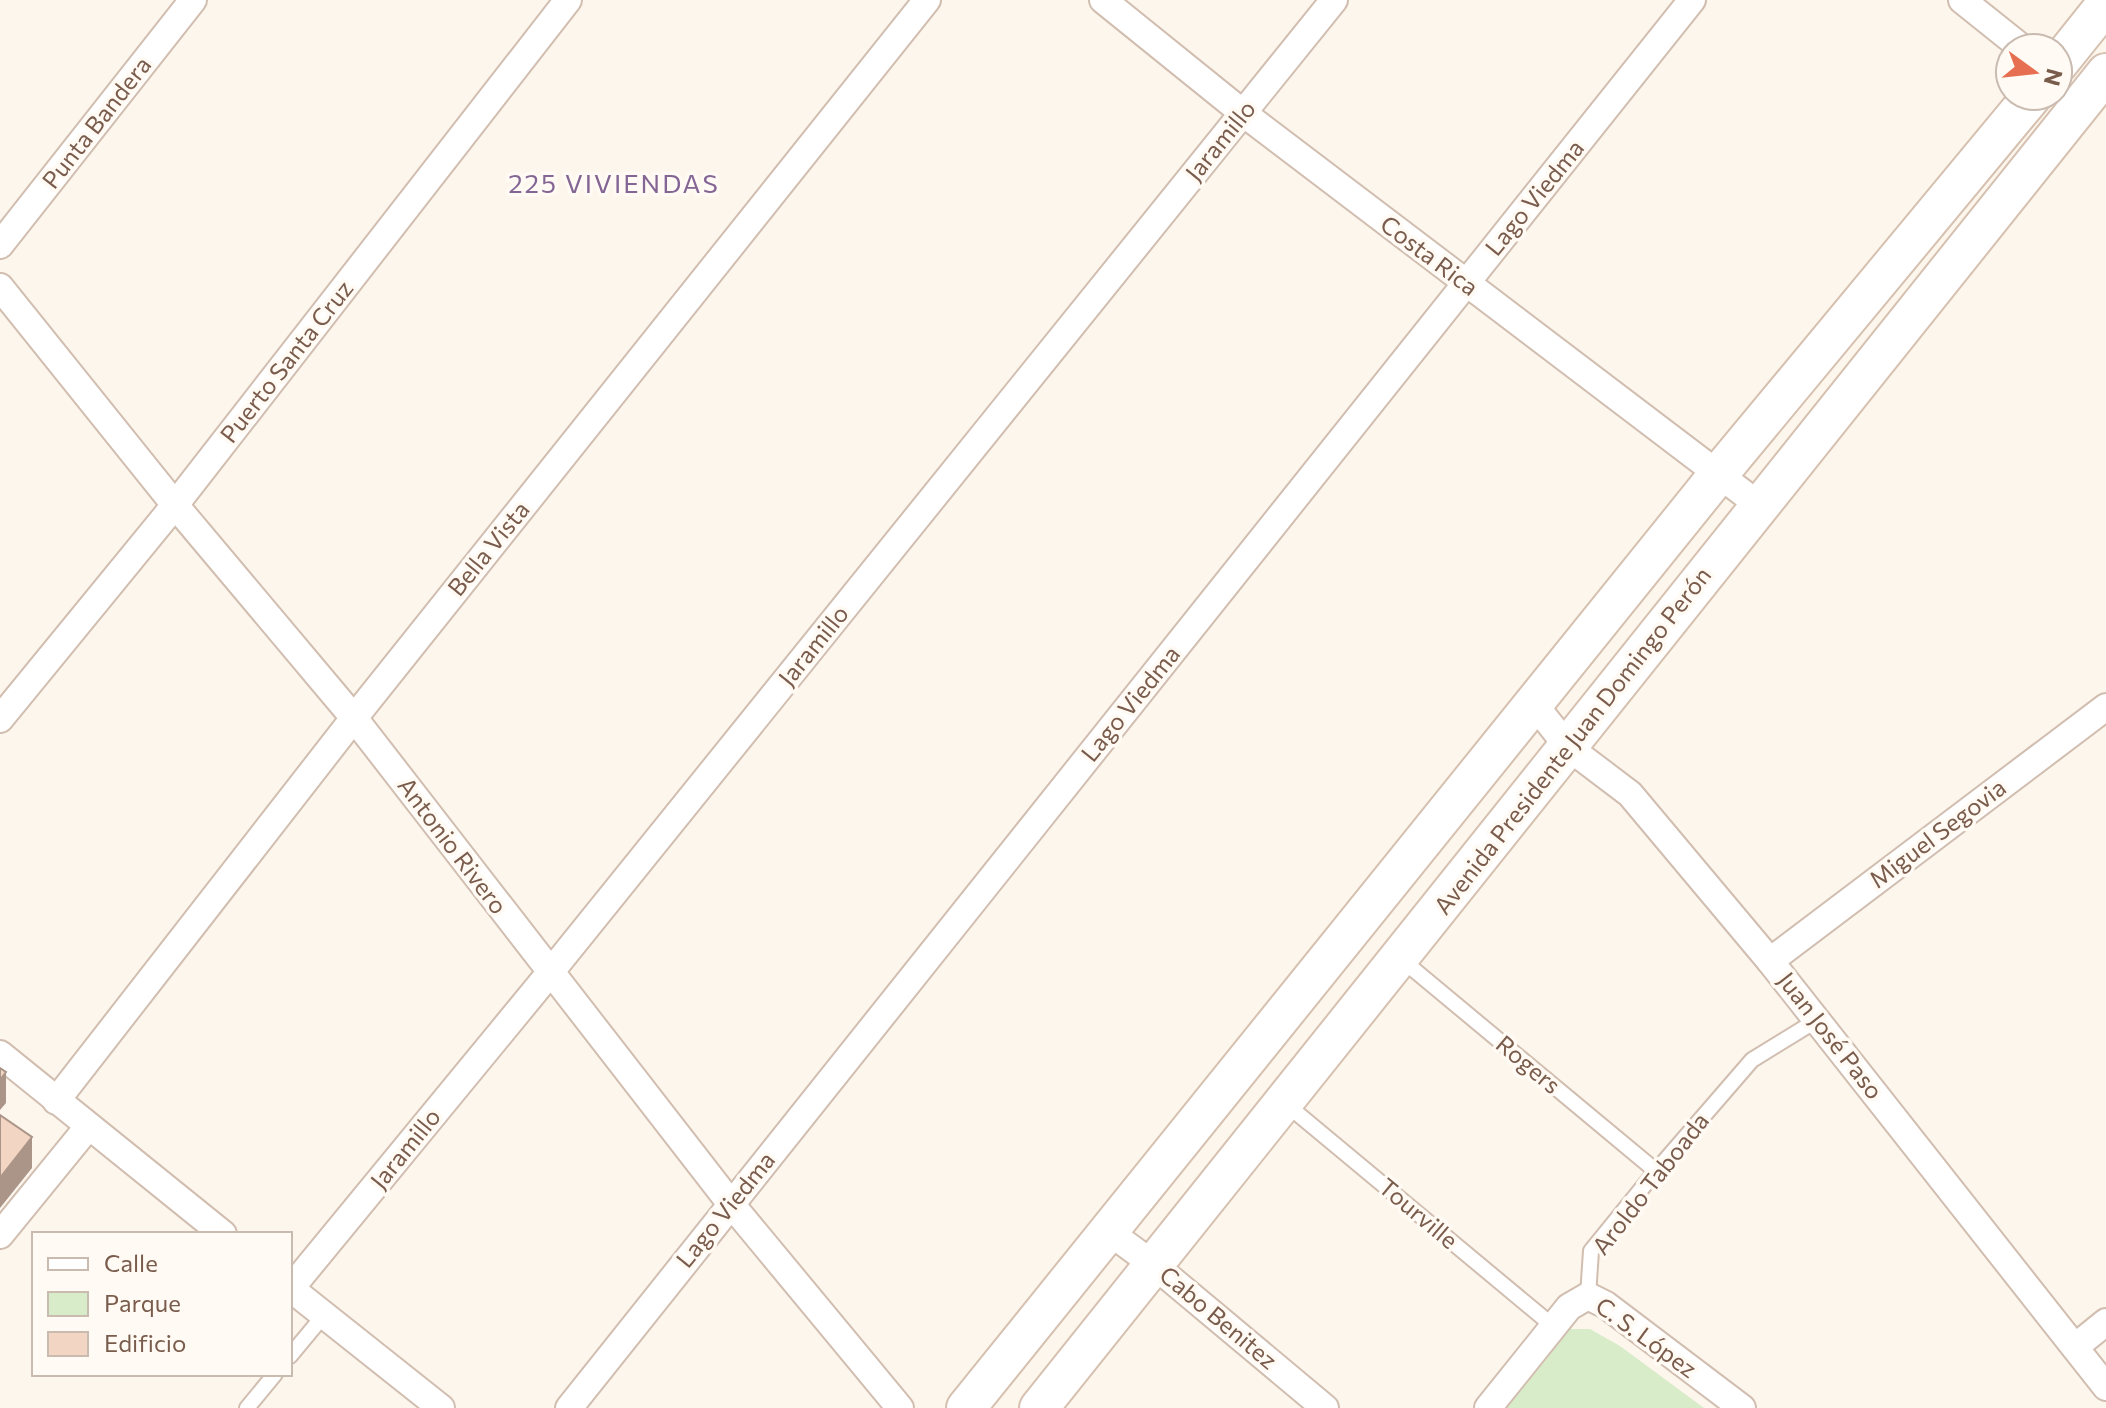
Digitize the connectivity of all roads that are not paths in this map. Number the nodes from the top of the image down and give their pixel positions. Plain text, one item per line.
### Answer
1 (193, 0) edge
2 (568, 0) edge
3 (927, 0) edge
4 (1103, 0) edge
5 (1334, 0) edge
6 (1692, 0) edge
7 (1962, 0) edge
8 (2105, 6) edge
9 (2002, 32) edge
10 (2074, 44) edge
11 (2083, 83) edge
12 (2019, 112) edge
13 (1243, 113) junction
14 (0, 245) edge
15 (1466, 284) junction
16 (0, 287) edge
17 (1717, 476) junction
18 (175, 505) junction
19 (1759, 505) junction
20 (1534, 704) junction
21 (2106, 707) edge
22 (354, 718) junction
23 (0, 719) edge
24 (1568, 747) junction
25 (1401, 959) junction
26 (1770, 961) junction
27 (549, 974) junction
28 (1817, 1020) junction
29 (0, 1054) edge
30 (56, 1101) junction
31 (1284, 1102) junction
32 (88, 1127) junction
33 (1656, 1171) junction
34 (731, 1204) junction
35 (1108, 1231) junction
36 (220, 1232) edge
37 (0, 1235) edge
38 (1154, 1265) junction
39 (292, 1286) edge
40 (292, 1290) edge
41 (1588, 1296) junction
42 (324, 1315) junction
43 (2106, 1322) edge
44 (1553, 1326) junction
45 (2075, 1347) junction
46 (292, 1354) edge
47 (273, 1376) edge
48 (2106, 1387) edge
49 (247, 1408) edge
50 (441, 1408) edge
51 (569, 1408) edge
52 (900, 1408) edge
53 (966, 1408) edge
54 (1039, 1408) edge
55 (1325, 1408) edge
56 (1488, 1408) edge
57 (1742, 1408) edge

1 - 14 street, Punta Bandera
2 - 18 street, Puerto Santa Cruz
3 - 22 street, Bella Vista
4 - 13 street, Costa Rica
5 - 13 street, Jaramillo
6 - 15 street, Lago Viedma
7 - 9 street
8 - 10 main road
11 - 19 main road, Avenida Presidente Juan Domingo Perón
12 - 17 main road
13 - 15 street, Costa Rica
13 - 27 street, Jaramillo
15 - 17 street, Costa Rica
15 - 34 street, Lago Viedma
16 - 18 street, Antonio Rivero
17 - 19 street, Costa Rica
17 - 20 main road
18 - 22 street, Antonio Rivero
18 - 23 street, Puerto Santa Cruz
19 - 24 main road, Avenida Presidente Juan Domingo Perón
20 - 24 street, Juan José Paso
20 - 35 main road
21 - 26 street, Miguel Segovia
22 - 27 street, Antonio Rivero
22 - 30 street, Bella Vista
24 - 25 main road, Avenida Presidente Juan Domingo Perón
24 - 26 street, Juan José Paso
25 - 31 main road, Avenida Presidente Juan Domingo Perón
25 - 33 lane, Rogers
26 - 28 street, Juan José Paso
27 - 34 street, Antonio Rivero
27 - 39 street, Jaramillo
28 - 33 lane, Aroldo Taboada
28 - 45 street, Juan José Paso
29 - 30 street
30 - 32 street
31 - 38 main road, Avenida Presidente Juan Domingo Perón
31 - 44 lane, Tourville
32 - 36 street
32 - 37 street
33 - 41 lane, Aroldo Taboada
34 - 51 street, Lago Viedma
34 - 52 street, Antonio Rivero
35 - 38 street, Cabo Benitez
35 - 53 main road
38 - 54 main road, Avenida Presidente Juan Domingo Perón
38 - 55 street, Cabo Benitez
40 - 42 street
41 - 44 street
41 - 57 street, C. S. López
42 - 46 lane
42 - 50 street
43 - 45 street
44 - 56 street
45 - 48 street, Juan José Paso
47 - 49 lane

